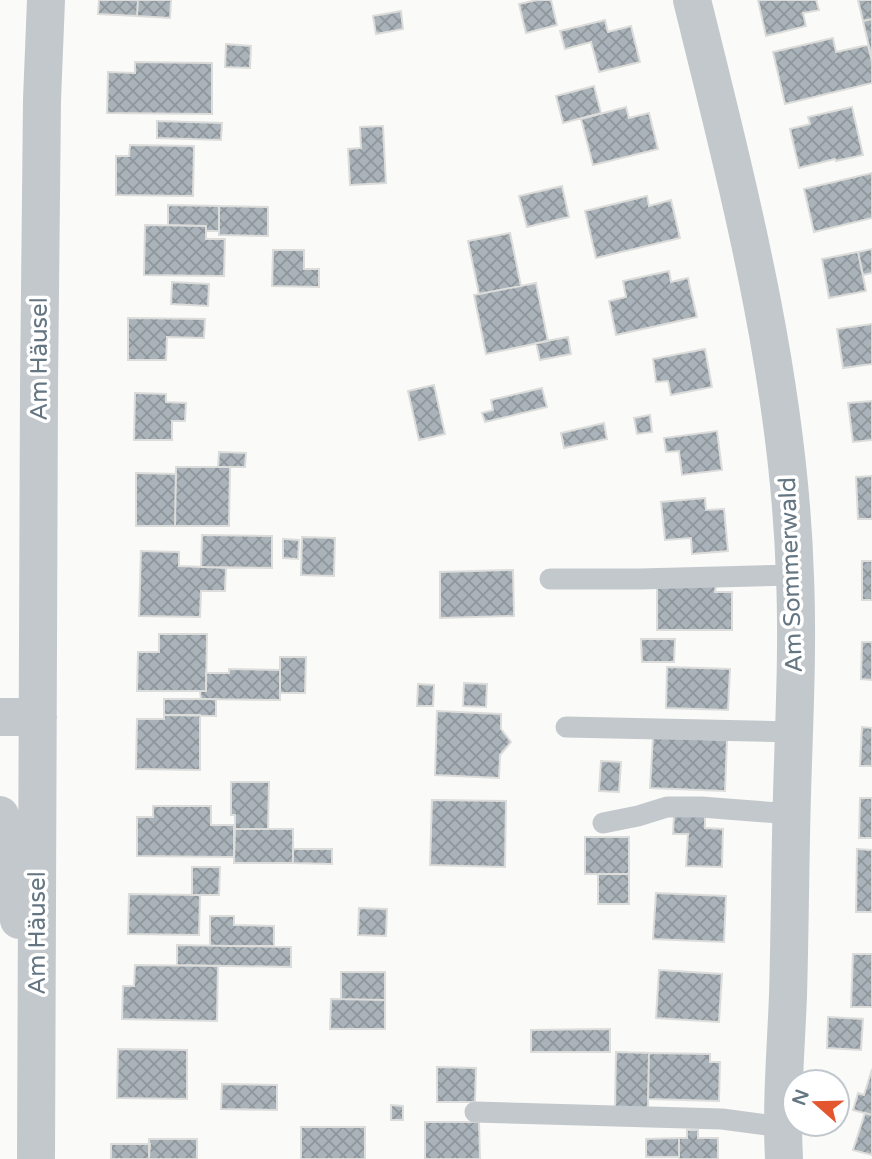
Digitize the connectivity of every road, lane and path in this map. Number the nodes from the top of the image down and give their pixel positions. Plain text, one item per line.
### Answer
1 (46, 0) edge
2 (692, 0) edge
3 (795, 575) junction
4 (550, 579) dead end
5 (38, 717) junction
6 (0, 718) edge
7 (566, 727) dead end
8 (794, 732) junction
9 (792, 814) junction
10 (0, 816) edge
11 (603, 823) dead end
12 (37, 1022) junction
13 (475, 1112) dead end
14 (783, 1143) edge
15 (36, 1159) edge

1 - 5 street, Am Häusel
2 - 3 street, Am Sommerwald
3 - 4 lane
3 - 8 street, Am Sommerwald
5 - 6 street
5 - 12 street, Am Häusel
7 - 8 lane
8 - 9 street, Am Sommerwald
9 - 11 lane
9 - 14 street, Am Sommerwald
10 - 12 street, Am Häusel
12 - 15 street, Am Häusel
13 - 14 lane

